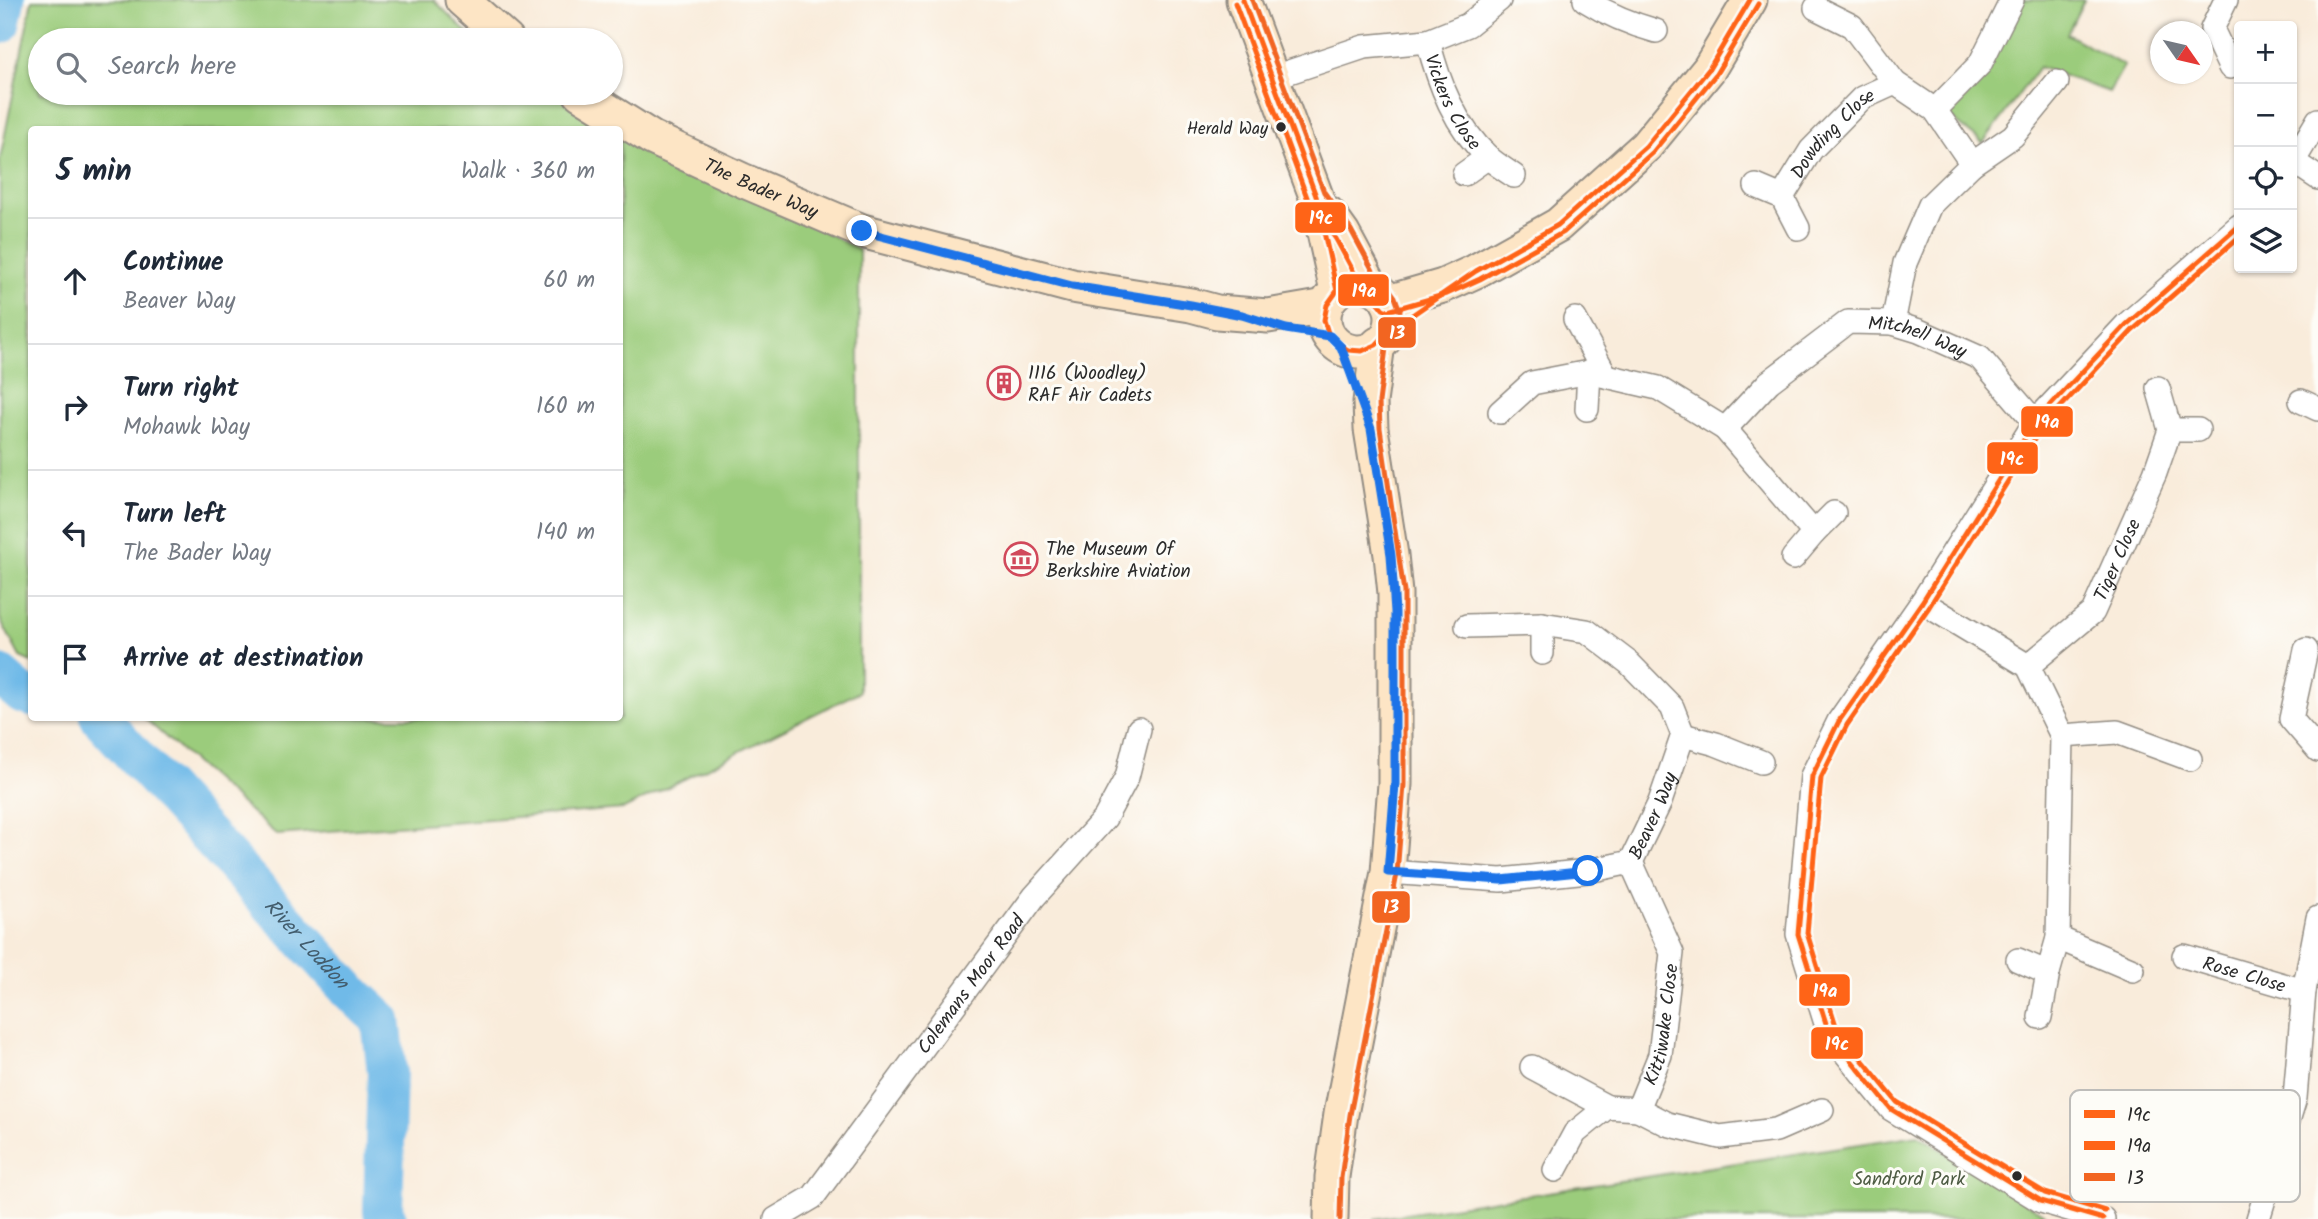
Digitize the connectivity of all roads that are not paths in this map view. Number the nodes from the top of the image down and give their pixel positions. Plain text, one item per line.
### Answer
1 (462, 0) edge
2 (1243, 0) edge
3 (1499, 0) edge
4 (1585, 0) edge
5 (1750, 0) edge
6 (2011, 0) edge
7 (2226, 0) edge
8 (1816, 8) dead end
9 (494, 28) edge
10 (1656, 31) dead end
11 (1428, 41) junction
12 (2231, 67) dead end
13 (1271, 78) junction
14 (2057, 82) dead end
15 (1895, 83) junction
16 (599, 105) edge
17 (1935, 110) junction
18 (2318, 120) edge
19 (2297, 156) edge
20 (1488, 158) junction
21 (1972, 164) junction
22 (2297, 165) edge
23 (1464, 174) dead end
24 (1514, 176) dead end
25 (2318, 178) edge
26 (1756, 186) dead end
27 (1316, 196) junction
28 (1782, 197) junction
29 (1798, 228) dead end
30 (2234, 230) edge
31 (1382, 316) junction
32 (1575, 319) dead end
33 (1334, 320) junction
34 (1893, 323) junction
35 (1598, 374) junction
36 (2158, 388) dead end
37 (1587, 409) dead end
38 (1500, 412) dead end
39 (2035, 422) junction
40 (1371, 429) junction
41 (1725, 429) junction
42 (2170, 430) junction
43 (2198, 430) dead end
44 (1834, 513) dead end
45 (1814, 533) junction
46 (1793, 558) dead end
47 (1922, 602) junction
48 (1542, 624) junction
49 (1467, 626) dead end
50 (2305, 650) dead end
51 (1542, 653) dead end
52 (2028, 666) junction
53 (1139, 729) dead end
54 (1683, 735) junction
55 (2062, 736) junction
56 (2318, 750) edge
57 (2190, 759) dead end
58 (1761, 762) dead end
59 (1631, 862) junction
60 (1388, 872) junction
61 (2318, 918) edge
62 (2058, 938) junction
63 (2184, 956) dead end
64 (2018, 960) dead end
65 (2133, 970) dead end
66 (2048, 973) junction
67 (2304, 991) junction
68 (2040, 1017) dead end
69 (1532, 1067) dead end
70 (2296, 1090) edge
71 (1607, 1107) junction
72 (1637, 1109) junction
73 (1822, 1110) dead end
74 (1555, 1170) dead end
75 (2263, 1202) edge
76 (776, 1219) edge
77 (1331, 1219) edge
78 (2103, 1219) edge
79 (2258, 1219) edge

1 - 9 street
2 - 13 street
3 - 11 street
4 - 10 street
5 - 31 street
6 - 17 street
7 - 12 street
8 - 15 street, Dowding Close
11 - 13 street
11 - 20 street, Vickers Close
13 - 27 street
14 - 21 street
15 - 17 street, Dowding Close
15 - 28 street, Dowding Close
16 - 33 street, The Bader Way
17 - 21 street, Dowding Close
18 - 19 street
20 - 23 street, Vickers Close
20 - 24 street, Vickers Close
21 - 34 street
22 - 25 street
26 - 28 street, Dowding Close
27 - 31 street
27 - 33 street
28 - 29 street, Dowding Close
30 - 39 street
31 - 33 street
31 - 33 street
31 - 40 street
32 - 35 street
33 - 40 street
34 - 39 street, Mitchell Way
34 - 41 street, Mitchell Way
35 - 37 street
35 - 38 street
35 - 41 street
36 - 42 street
39 - 47 street
40 - 60 street
41 - 45 street
42 - 43 street
42 - 52 street, Tiger Close
44 - 45 street
45 - 46 street
47 - 52 street
47 - 78 street
48 - 49 street
48 - 51 street
48 - 54 street
50 - 56 street
52 - 55 street
53 - 76 street, Colemans Moor Road
54 - 58 street
54 - 59 street, Beaver Way
55 - 57 street
55 - 62 street
59 - 60 street, Beaver Way
59 - 72 street, Kittiwake Close
60 - 77 street
61 - 67 street, Rose Close
62 - 65 street
62 - 66 street
63 - 67 street, Rose Close
64 - 66 street
66 - 68 street
67 - 70 street, Rose Close
69 - 71 street, Kittiwake Close
71 - 72 street, Kittiwake Close
71 - 74 street
72 - 73 street, Kittiwake Close
75 - 79 street, Rose Close

